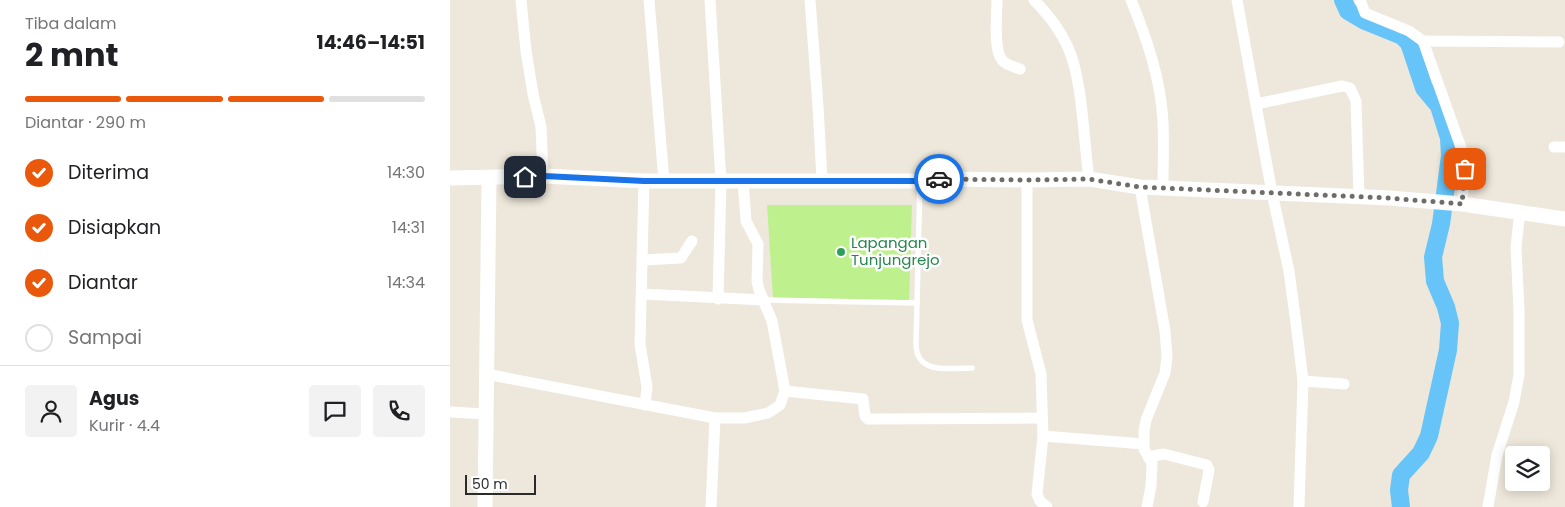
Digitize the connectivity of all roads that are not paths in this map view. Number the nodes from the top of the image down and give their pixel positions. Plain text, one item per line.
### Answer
1 (521, 0) edge
2 (650, 0) edge
3 (710, 0) edge
4 (810, 0) edge
5 (997, 0) edge
6 (1034, 0) edge
7 (1131, 0) edge
8 (1237, 0) edge
9 (1360, 0) edge
10 (1423, 41) junction
11 (1559, 42) dead end
12 (1020, 69) dead end
13 (1256, 104) junction
14 (544, 176) junction
15 (450, 178) edge
16 (489, 179) junction
17 (1088, 179) junction
18 (743, 180) junction
19 (822, 180) junction
20 (1027, 180) junction
21 (644, 181) junction
22 (664, 181) junction
23 (721, 181) junction
24 (920, 181) junction
25 (1140, 187) junction
26 (1163, 187) junction
27 (1272, 193) junction
28 (1358, 197) junction
29 (1457, 204) junction
30 (1520, 211) junction
31 (1565, 219) edge
32 (692, 241) dead end
33 (643, 260) junction
34 (642, 294) junction
35 (718, 299) junction
36 (764, 300) junction
37 (917, 303) junction
38 (972, 368) dead end
39 (486, 374) junction
40 (1303, 381) junction
41 (1344, 384) dead end
42 (785, 392) junction
43 (645, 405) junction
44 (450, 412) edge
45 (486, 414) junction
46 (715, 418) junction
47 (1042, 418) junction
48 (1043, 436) junction
49 (1144, 444) junction
50 (1148, 457) junction
51 (1203, 502) dead end
52 (485, 507) edge
53 (711, 507) edge
54 (1047, 507) edge
55 (1147, 507) edge
56 (1299, 507) edge
57 (1488, 507) edge

1 - 14 street
2 - 22 street
3 - 23 street
4 - 19 street
5 - 12 street
6 - 17 street
7 - 26 street
8 - 13 street
9 - 10 street
10 - 11 street
10 - 29 street
13 - 27 street
13 - 28 street
14 - 16 main road
14 - 21 main road
15 - 16 main road
16 - 39 main road
17 - 20 main road
17 - 25 main road
18 - 19 main road
18 - 23 main road
18 - 36 street
19 - 24 main road
20 - 24 main road
20 - 47 street
21 - 22 main road
21 - 33 street
22 - 23 main road
23 - 35 street
24 - 37 lane
25 - 26 main road
25 - 49 street
26 - 27 main road
27 - 28 main road
27 - 40 street
28 - 29 main road
29 - 30 main road
30 - 31 main road
30 - 57 street
32 - 33 street
33 - 34 street
34 - 35 street
34 - 43 street
35 - 36 street
36 - 37 lane
36 - 42 street
37 - 38 lane
39 - 43 street
39 - 45 main road
40 - 41 street
40 - 56 street
42 - 46 street
42 - 47 street
43 - 46 street
44 - 45 street
45 - 52 main road
46 - 53 street
47 - 48 street
48 - 49 street
48 - 54 street
49 - 50 street
50 - 51 street
50 - 55 street

